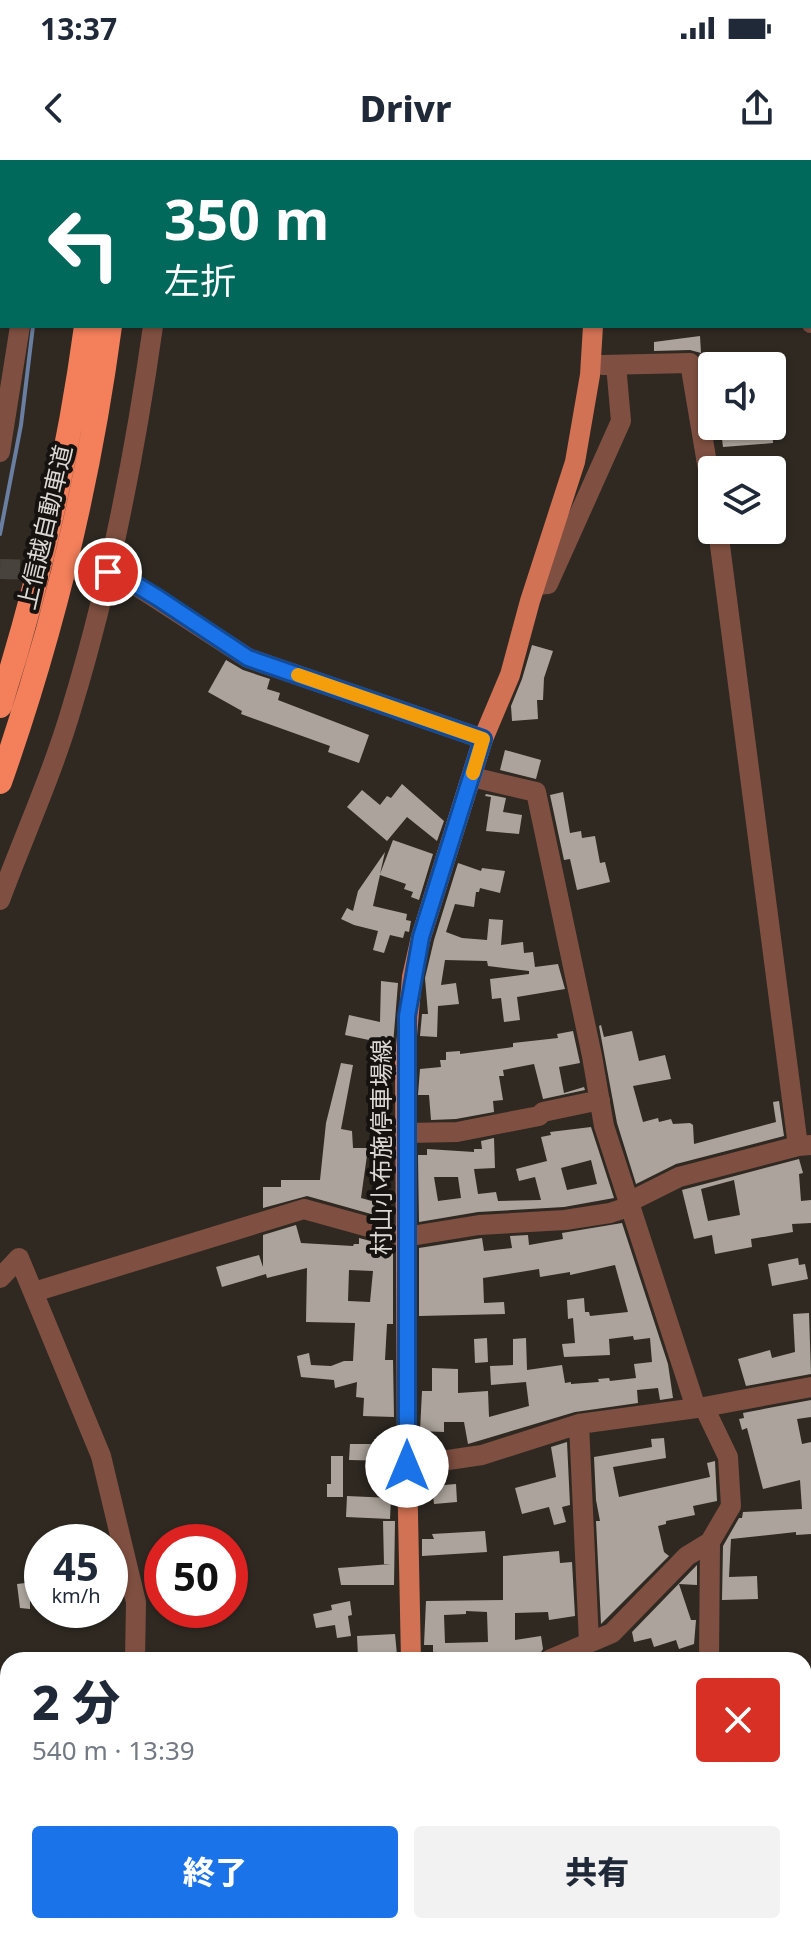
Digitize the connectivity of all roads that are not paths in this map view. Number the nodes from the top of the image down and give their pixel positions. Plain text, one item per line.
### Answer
1 (20, 328) edge
2 (86, 328) edge
3 (110, 328) edge
4 (153, 328) edge
5 (593, 328) edge
6 (616, 365) junction
7 (591, 366) junction
8 (0, 452) edge
9 (706, 456) edge
10 (720, 544) edge
11 (103, 571) junction
12 (536, 585) junction
13 (0, 706) edge
14 (483, 739) junction
15 (472, 777) junction
16 (0, 782) edge
17 (0, 900) edge
18 (600, 1100) junction
19 (407, 1133) junction
20 (804, 1146) edge
21 (628, 1205) junction
22 (405, 1237) junction
23 (0, 1278) edge
24 (34, 1292) junction
25 (811, 1387) edge
26 (700, 1407) junction
27 (579, 1424) junction
28 (407, 1466) junction
29 (710, 1542) junction
30 (589, 1642) junction
31 (135, 1652) edge
32 (411, 1652) edge
33 (567, 1652) edge
34 (709, 1652) edge

1 - 8 street
2 - 13 highway, 上信越自動車道
3 - 16 highway, 上信越自動車道
4 - 11 street
5 - 7 main road, 村山小布施停車場線
6 - 7 street
6 - 9 street
6 - 12 street
7 - 12 main road, 村山小布施停車場線
10 - 20 street
11 - 14 street
11 - 17 street
12 - 14 main road, 村山小布施停車場線
14 - 15 main road, 村山小布施停車場線
15 - 18 street
15 - 19 main road, 村山小布施停車場線
18 - 19 street
18 - 21 street
19 - 22 main road, 村山小布施停車場線
20 - 21 street
21 - 22 street
21 - 26 street
22 - 24 street
22 - 28 main road, 村山小布施停車場線
23 - 24 street
24 - 31 street
25 - 26 street
26 - 27 street
26 - 29 street
27 - 28 street
27 - 30 street
28 - 32 main road, 村山小布施停車場線
29 - 30 street
29 - 34 street
30 - 33 street

